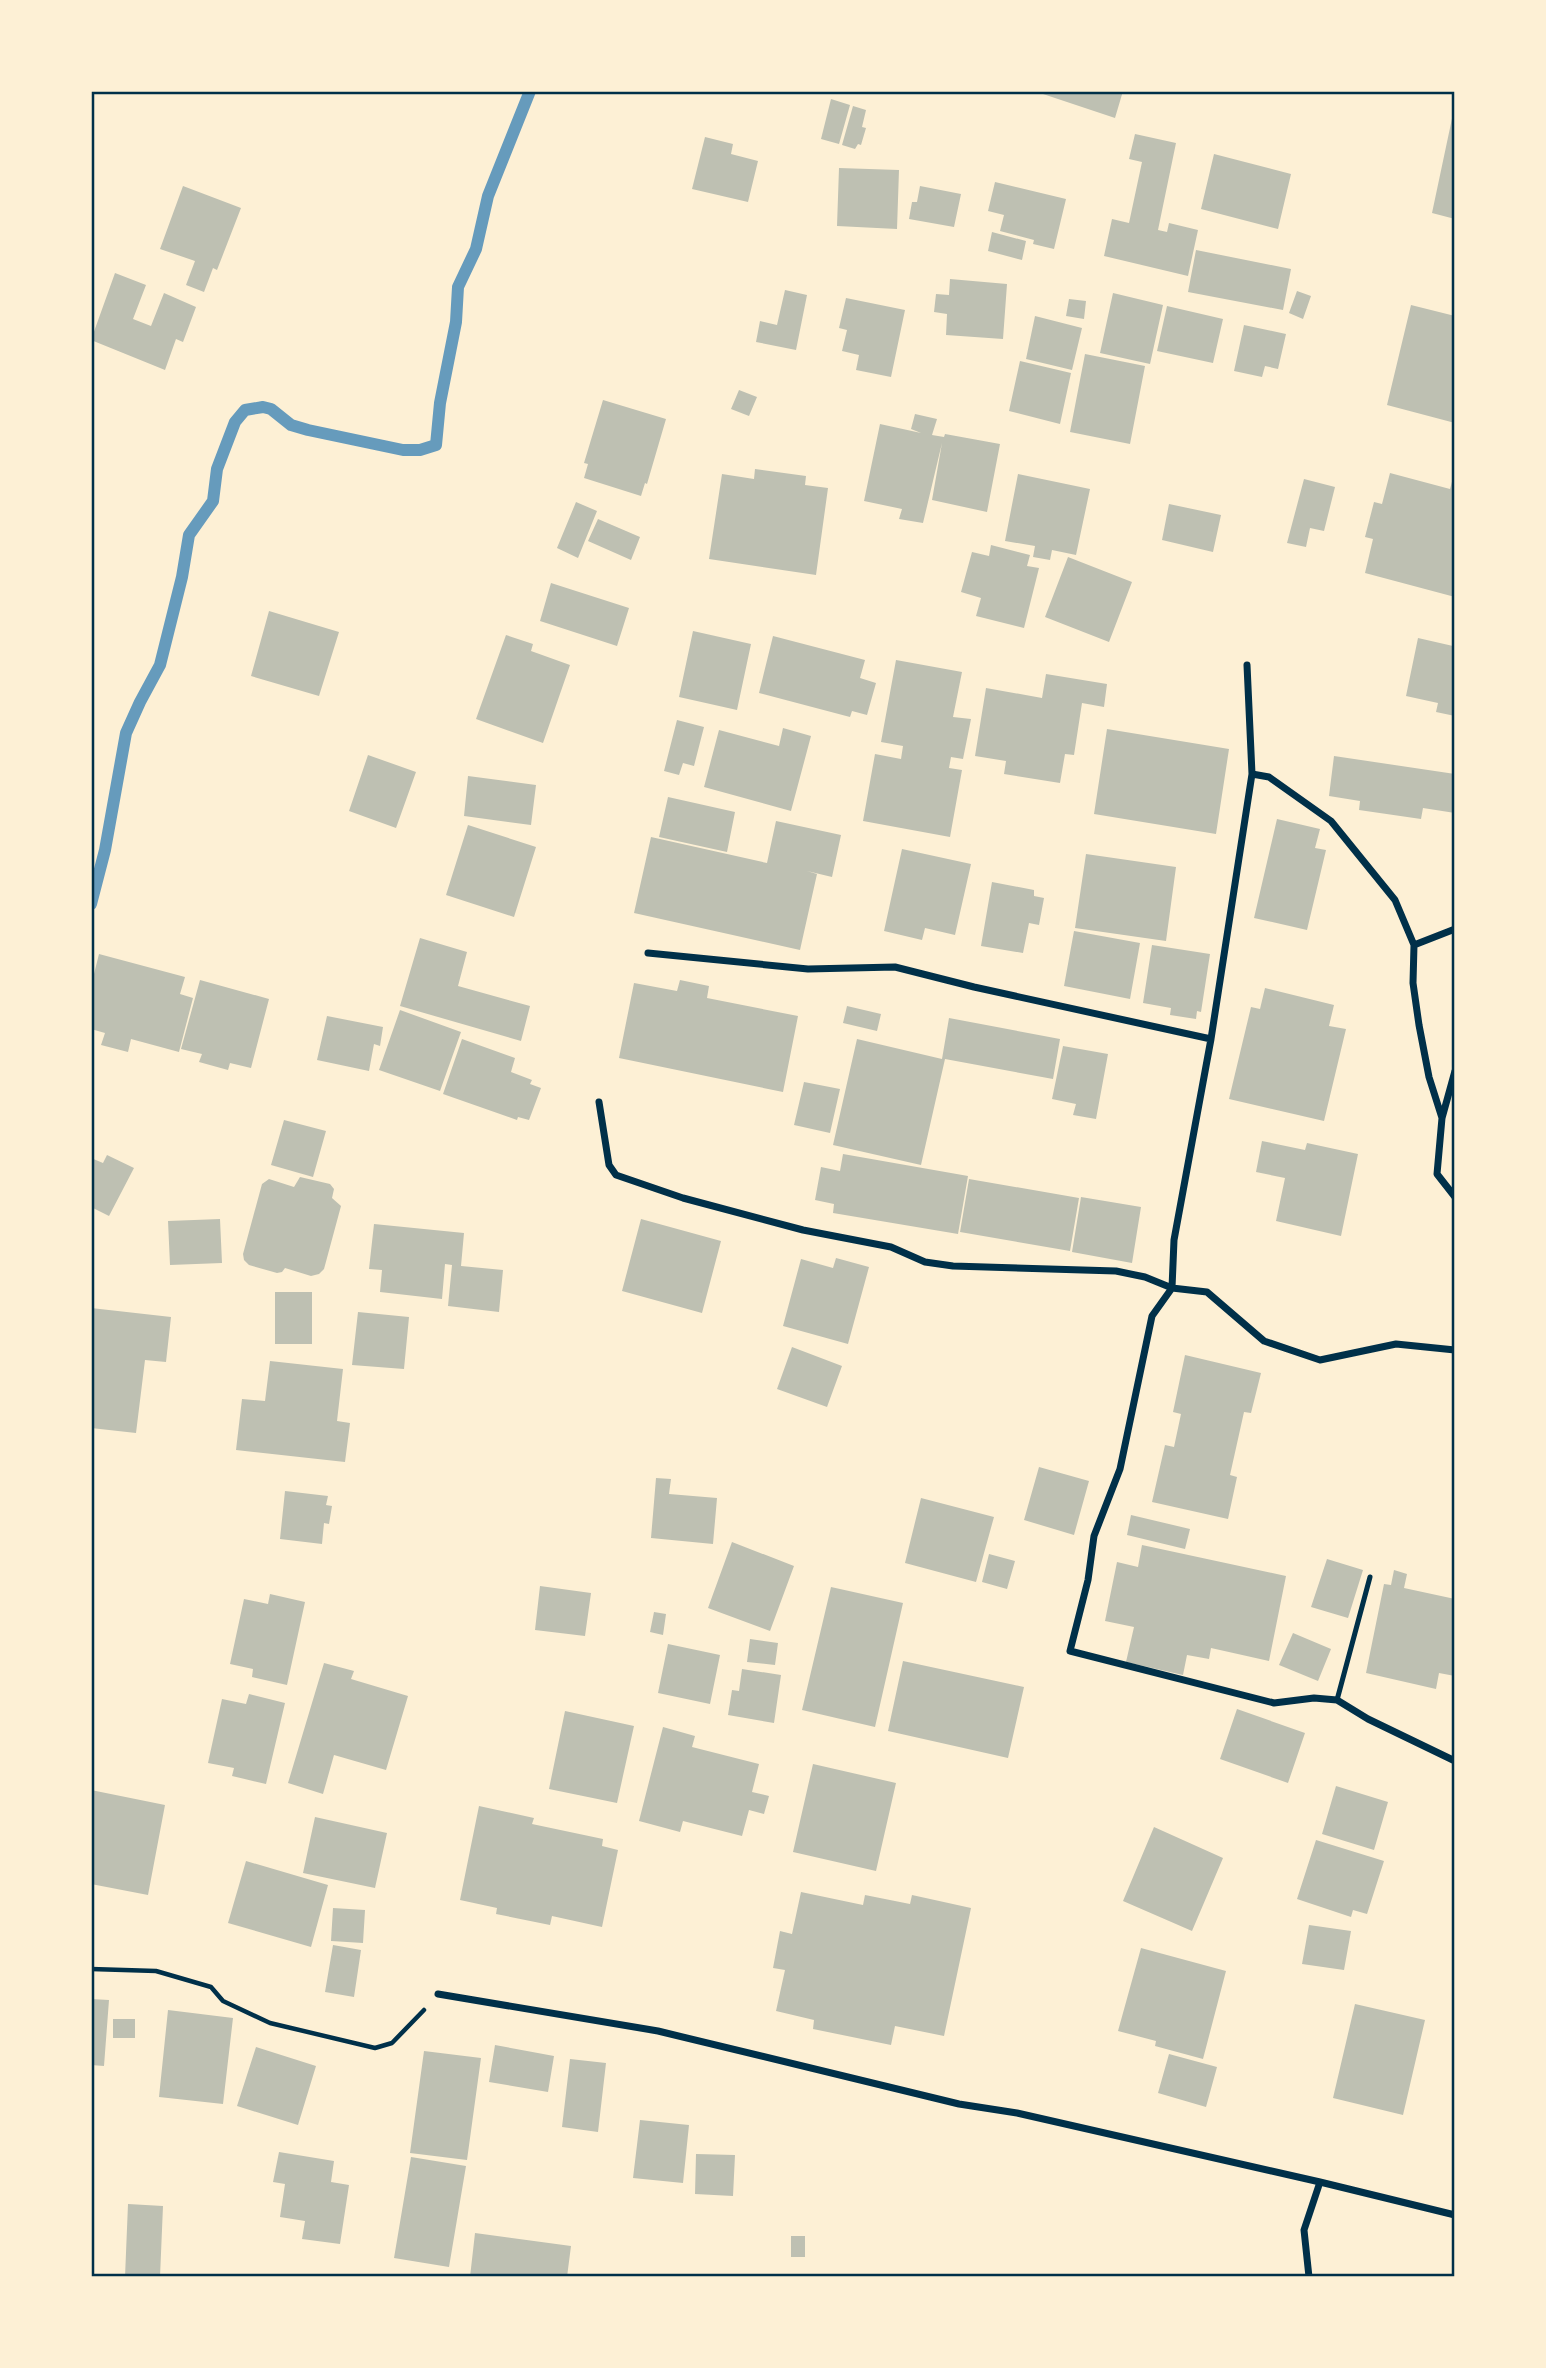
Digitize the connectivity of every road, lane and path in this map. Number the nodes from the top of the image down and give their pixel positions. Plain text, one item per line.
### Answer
1 (1247, 665) dead end
2 (1252, 774) junction
3 (1455, 929) edge
4 (1414, 945) junction
5 (648, 953) dead end
6 (1212, 1039) junction
7 (1455, 1071) edge
8 (599, 1102) dead end
9 (1443, 1118) junction
10 (1455, 1197) edge
11 (1172, 1288) junction
12 (1455, 1350) edge
13 (1370, 1577) dead end
14 (1337, 1700) junction
15 (1455, 1760) edge
16 (91, 1969) edge
17 (438, 1994) dead end
18 (429, 2004) dead end
19 (1320, 2182) junction
20 (1455, 2216) edge
21 (1309, 2277) edge

1 - 2 street
2 - 4 street
2 - 6 street
3 - 4 street
4 - 9 street
5 - 6 street
6 - 11 street
7 - 9 street
8 - 11 street
9 - 10 street
11 - 12 street
11 - 14 street
13 - 14 lane
14 - 15 street
16 - 18 path
17 - 19 street
19 - 20 street
19 - 21 street

